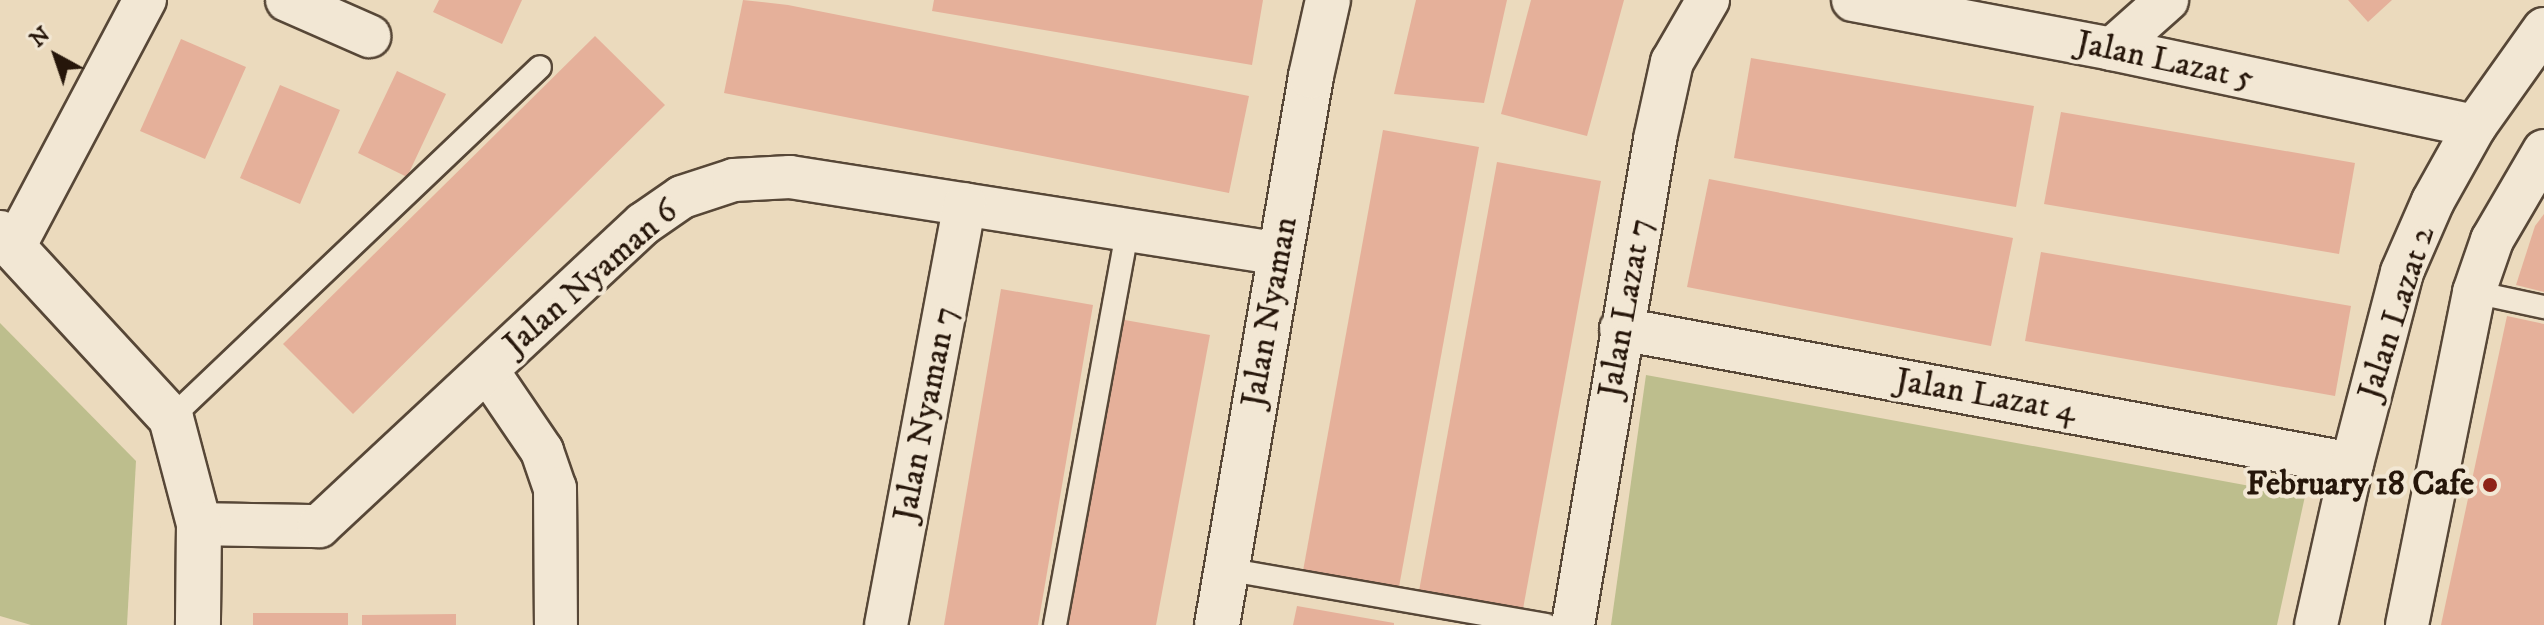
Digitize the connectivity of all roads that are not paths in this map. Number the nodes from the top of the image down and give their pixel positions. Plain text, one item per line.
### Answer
1 (145, 0) edge
2 (287, 0) edge
3 (1328, 0) edge
4 (1708, 0) edge
5 (1853, 0) edge
6 (2167, 0) edge
7 (2544, 29) edge
8 (369, 36) dead end
9 (2112, 49) junction
10 (540, 67) dead end
11 (2475, 126) junction
12 (2544, 151) edge
13 (965, 204) junction
14 (1127, 233) junction
15 (7, 240) edge
16 (1281, 254) junction
17 (2474, 292) junction
18 (2544, 307) edge
19 (1621, 329) junction
20 (487, 370) junction
21 (171, 418) junction
22 (2352, 464) junction
23 (199, 524) junction
24 (1225, 569) junction
25 (198, 625) edge
26 (556, 625) edge
27 (886, 625) edge
28 (1055, 625) edge
29 (1217, 625) edge
30 (1546, 625) edge
31 (1573, 625) edge
32 (2316, 625) edge
33 (2407, 625) edge

1 - 15 street
2 - 8 street
3 - 16 street, Jalan Nyaman
4 - 19 street, Jalan Lazat 7
5 - 9 street, Jalan Lazat 5
6 - 9 street
7 - 11 street, Jalan Lazat 2
9 - 11 street, Jalan Lazat 5
10 - 21 lane
11 - 22 street, Jalan Lazat 2
12 - 17 street, Jalan Lazat 2
13 - 14 street, Jalan Nyaman 6
13 - 20 street, Jalan Nyaman 6
13 - 27 street, Jalan Nyaman 7
14 - 16 street, Jalan Nyaman 6
14 - 28 lane
15 - 21 street
16 - 24 street, Jalan Nyaman
17 - 18 lane
17 - 33 street, Jalan Lazat 2
19 - 22 street, Jalan Lazat 4
19 - 31 street, Jalan Lazat 7
20 - 23 street, Jalan Nyaman 6
20 - 26 street
21 - 23 street
22 - 32 street, Jalan Lazat 2
23 - 25 street
24 - 29 street, Jalan Nyaman
24 - 30 lane

